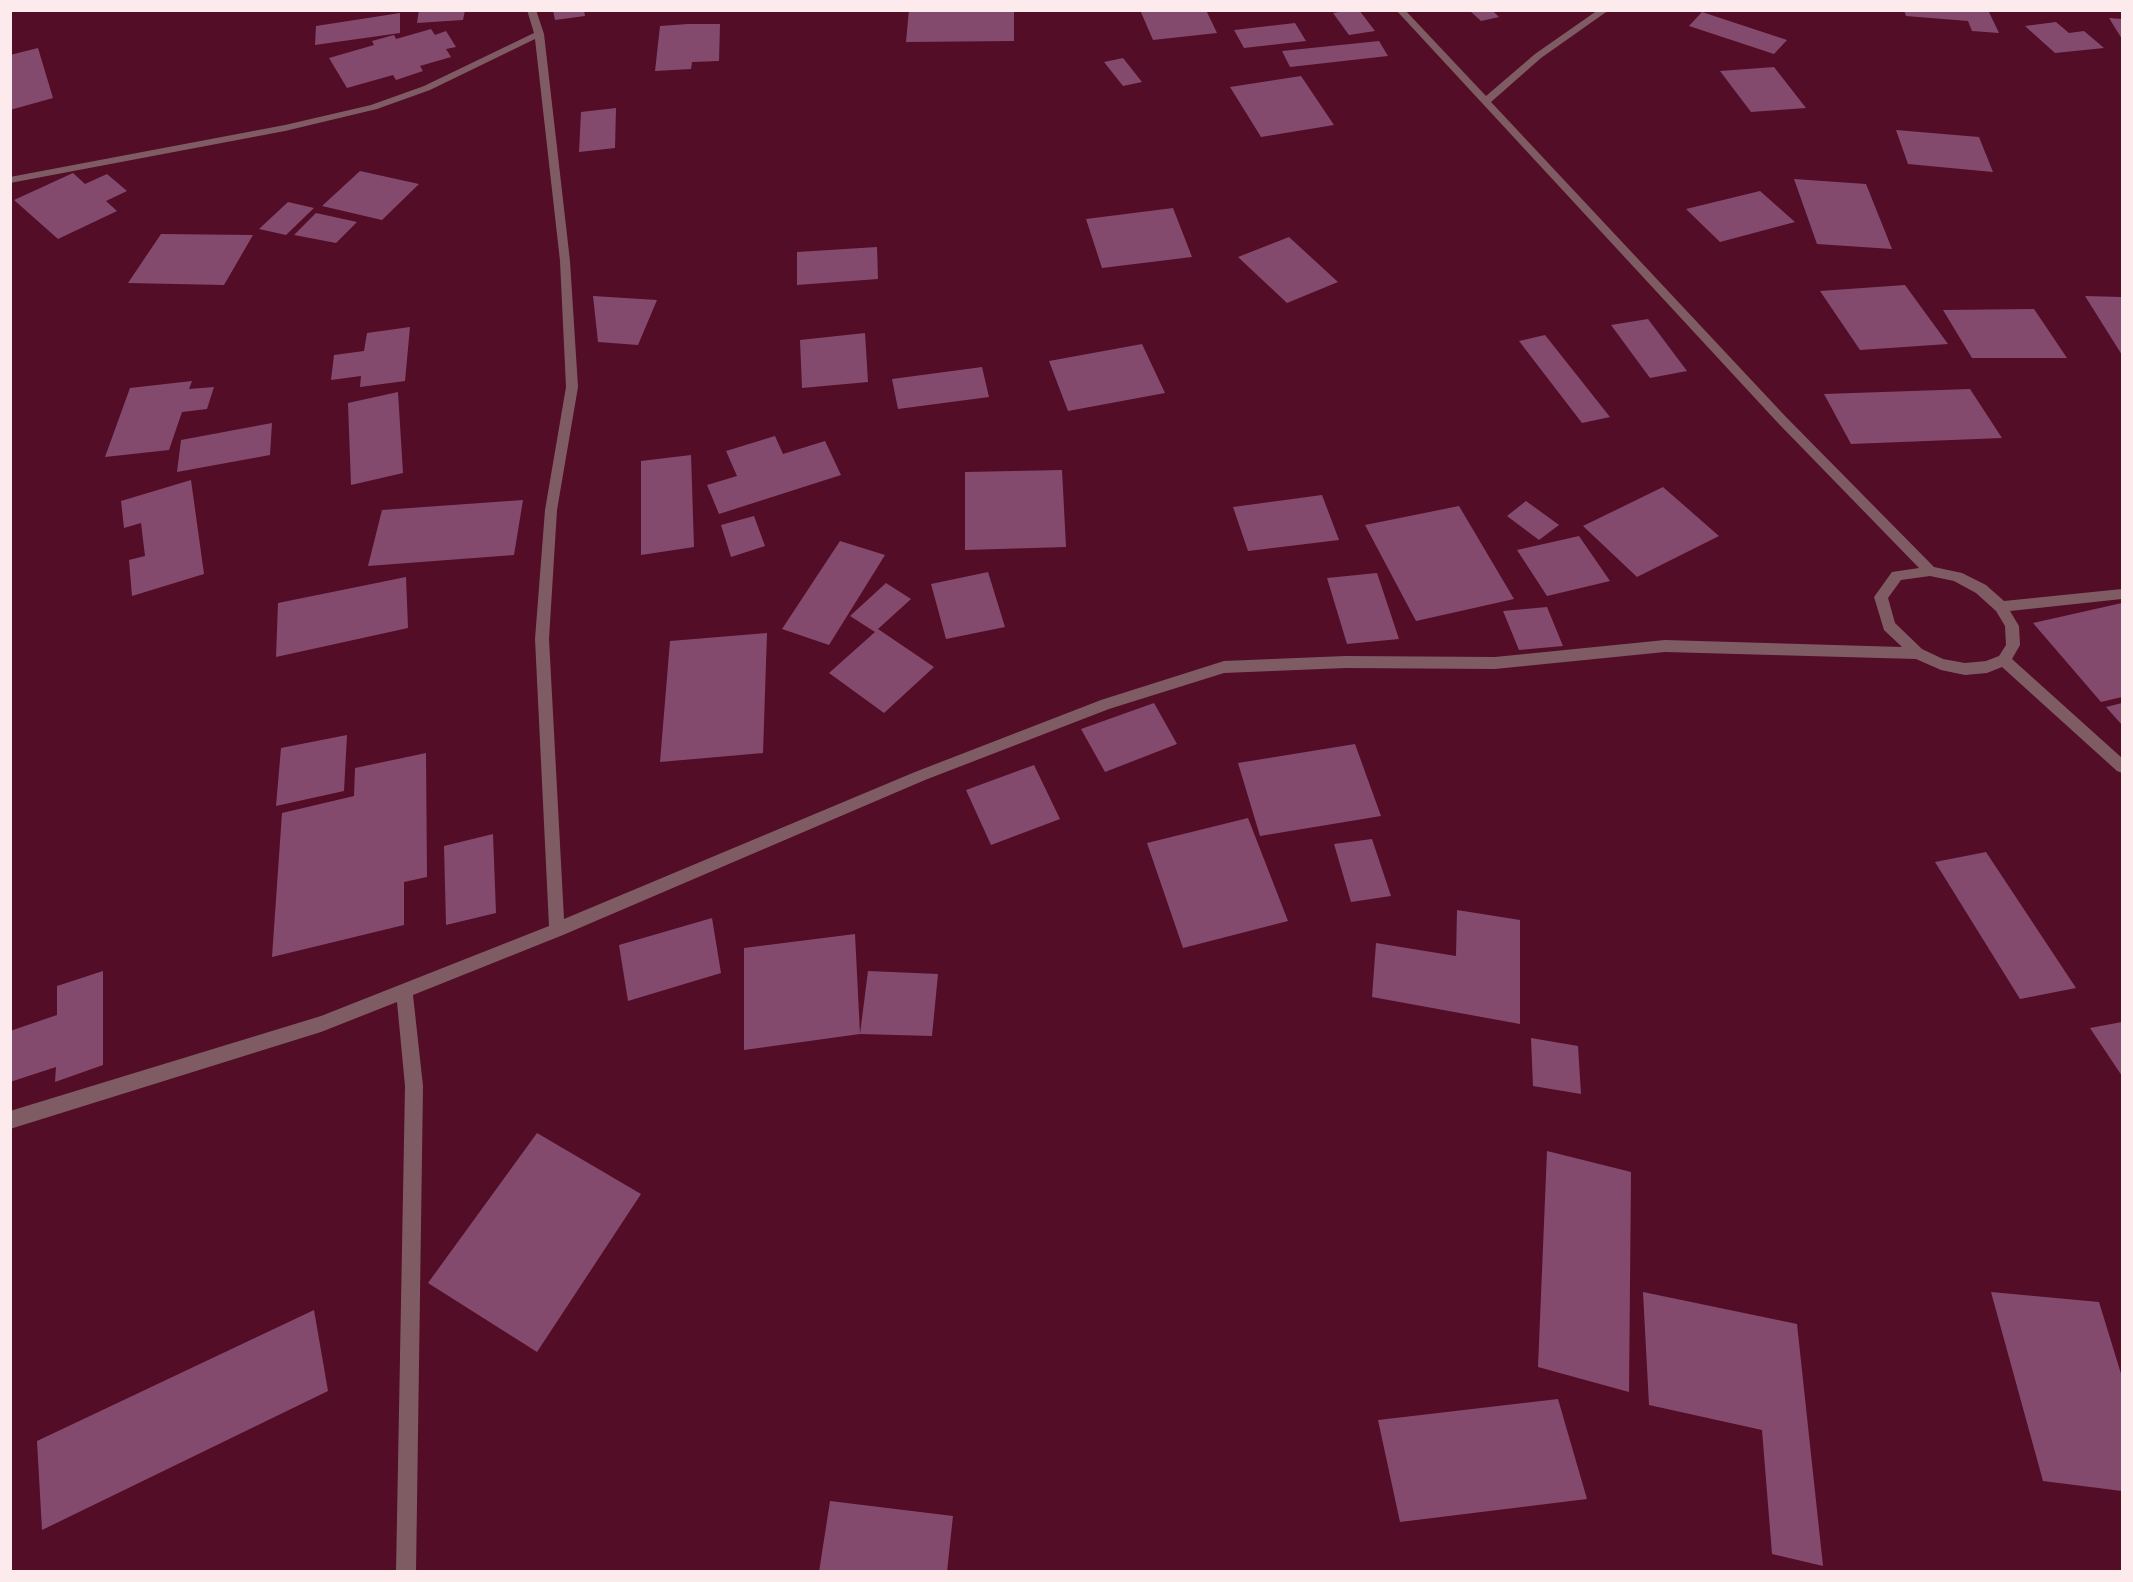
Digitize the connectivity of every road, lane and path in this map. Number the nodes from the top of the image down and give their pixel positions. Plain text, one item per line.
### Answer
1 (531, 10) edge
2 (1400, 10) edge
3 (1605, 10) edge
4 (539, 34) junction
5 (1485, 102) junction
6 (10, 180) edge
7 (1930, 571) junction
8 (2122, 594) edge
9 (2001, 607) junction
10 (1917, 653) junction
11 (2004, 660) junction
12 (2122, 767) edge
13 (557, 930) junction
14 (404, 991) junction
15 (10, 1120) edge
16 (406, 1572) edge

1 - 4 street
2 - 5 street
3 - 5 street
4 - 6 street
4 - 13 street
5 - 7 street
7 - 9 street
7 - 10 street
8 - 9 street
9 - 11 street
10 - 11 street
10 - 13 street
11 - 12 street
13 - 14 street
14 - 15 street
14 - 16 street

